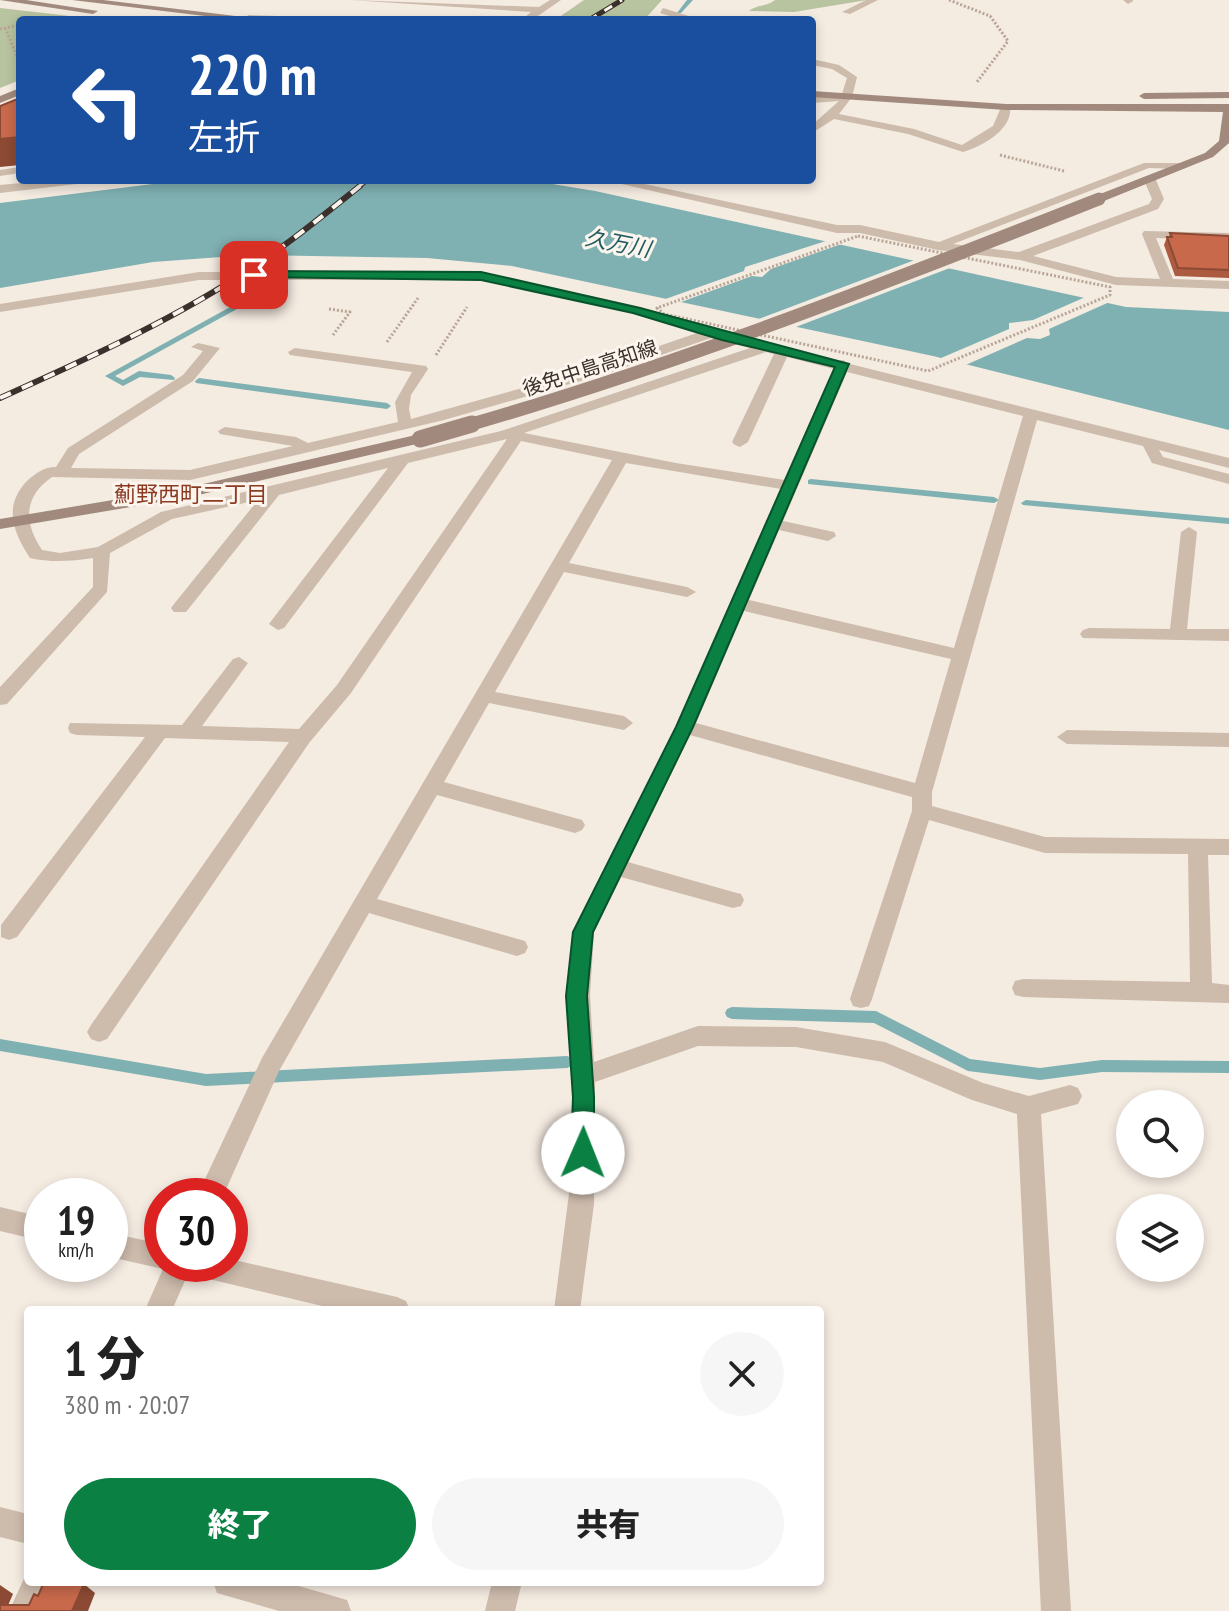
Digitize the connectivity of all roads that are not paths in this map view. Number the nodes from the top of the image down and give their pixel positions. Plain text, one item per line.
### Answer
1 (3, 0) edge
2 (77, 0) edge
3 (355, 0) edge
4 (556, 0) edge
5 (674, 0) edge
6 (873, 0) edge
7 (197, 1) edge
8 (220, 3) dead end
9 (567, 6) dead end
10 (540, 10) junction
11 (663, 11) junction
12 (182, 12) junction
13 (847, 12) dead end
14 (129, 16) edge
15 (176, 16) edge
16 (195, 16) edge
17 (204, 16) edge
18 (532, 16) edge
19 (552, 16) edge
20 (658, 16) edge
21 (679, 16) edge
22 (816, 63) edge
23 (816, 81) edge
24 (849, 92) junction
25 (1229, 95) edge
26 (816, 96) edge
27 (1006, 107) junction
28 (1228, 108) edge
29 (834, 116) junction
30 (816, 127) edge
31 (1226, 143) edge
32 (1183, 166) junction
33 (1150, 180) junction
34 (48, 184) edge
35 (661, 185) edge
36 (2, 189) edge
37 (1229, 237) edge
38 (938, 246) junction
39 (1020, 256) junction
40 (1168, 283) junction
41 (1229, 285) edge
42 (0, 308) edge
43 (741, 332) dead end
44 (719, 336) junction
45 (198, 347) dead end
46 (766, 348) junction
47 (295, 352) dead end
48 (782, 352) junction
49 (843, 364) junction
50 (1031, 413) junction
51 (406, 424) junction
52 (225, 431) dead end
53 (511, 435) junction
54 (740, 442) dead end
55 (1148, 443) junction
56 (308, 449) junction
57 (621, 458) junction
58 (402, 460) junction
59 (1229, 463) edge
60 (62, 470) junction
61 (1229, 479) edge
62 (792, 486) junction
63 (273, 492) junction
64 (22, 520) junction
65 (0, 524) edge
66 (775, 524) junction
67 (1189, 532) dead end
68 (828, 536) dead end
69 (102, 551) junction
70 (559, 566) junction
71 (687, 592) dead end
72 (740, 604) junction
73 (180, 608) dead end
74 (278, 624) dead end
75 (1089, 634) dead end
76 (1178, 634) junction
77 (1229, 635) edge
78 (963, 656) junction
79 (239, 663) dead end
80 (484, 696) junction
81 (0, 699) edge
82 (624, 723) dead end
83 (685, 727) junction
84 (77, 728) dead end
85 (160, 731) junction
86 (187, 732) junction
87 (304, 736) junction
88 (1067, 737) dead end
89 (1229, 740) edge
90 (431, 786) junction
91 (922, 801) junction
92 (575, 825) dead end
93 (1198, 847) junction
94 (1229, 847) edge
95 (616, 867) junction
96 (733, 900) dead end
97 (363, 903) junction
98 (9, 931) dead end
99 (517, 947) dead end
100 (1023, 988) dead end
101 (1201, 992) junction
102 (1229, 994) edge
103 (861, 999) dead end
104 (99, 1032) dead end
105 (582, 1076) junction
106 (1070, 1096) dead end
107 (1029, 1107) junction
108 (218, 1178) edge
109 (0, 1219) edge
110 (24, 1225) edge
111 (248, 1276) edge
112 (171, 1282) edge
113 (160, 1306) edge
114 (379, 1306) edge
115 (568, 1306) edge
116 (0, 1522) edge
117 (24, 1528) edge
118 (35, 1586) edge
119 (243, 1586) edge
120 (506, 1586) edge
121 (24, 1611) edge
122 (336, 1611) edge
123 (500, 1611) edge
124 (1056, 1611) edge

1 - 14 street
2 - 12 street
3 - 10 street
4 - 10 street
5 - 11 street
6 - 13 street
7 - 12 street
8 - 17 street
9 - 19 street
10 - 18 street
11 - 20 street
11 - 21 street
12 - 15 street
12 - 16 street
22 - 24 street
23 - 24 street
24 - 25 street
24 - 26 street
24 - 27 street
24 - 29 street
27 - 28 street
27 - 29 street
28 - 31 street, 後免中島高知線
29 - 30 street
31 - 32 street, 後免中島高知線
32 - 33 street, 後免中島高知線
32 - 38 street
33 - 39 street
33 - 64 street, 後免中島高知線, bridge
34 - 36 street
35 - 38 street
37 - 40 street
38 - 39 street
39 - 40 street
40 - 41 street
42 - 44 street
43 - 44 street
44 - 46 street
44 - 51 street
45 - 60 street
46 - 48 street
46 - 53 street
47 - 51 street
48 - 49 street
48 - 54 street
49 - 50 street
49 - 62 street
50 - 55 street
50 - 78 street
51 - 56 street
52 - 56 street
53 - 57 street
53 - 58 street
53 - 87 street
55 - 59 street
55 - 61 street
56 - 60 street
57 - 62 street
57 - 70 street
58 - 63 street
58 - 74 street
60 - 64 street
62 - 66 street
63 - 69 street
63 - 73 street
64 - 65 street, 後免中島高知線
64 - 69 street
66 - 68 street
66 - 72 street
67 - 76 street
69 - 81 street
70 - 71 street
70 - 80 street
72 - 78 street
72 - 83 street
75 - 76 street
76 - 77 street
78 - 91 street
79 - 86 street
80 - 82 street
80 - 90 street
83 - 91 street
83 - 95 street
84 - 85 street
85 - 86 street
85 - 98 street
86 - 87 street
87 - 104 street
88 - 89 street
90 - 92 street
90 - 97 street
91 - 93 street
91 - 103 street
93 - 94 street
93 - 101 street
95 - 96 street
95 - 105 street
97 - 99 street
97 - 108 street
100 - 101 street
101 - 102 street
105 - 107 street
105 - 115 street
106 - 107 street
107 - 124 street
109 - 110 street
111 - 114 street
112 - 113 street
116 - 117 street
118 - 121 street
119 - 122 street
120 - 123 street

